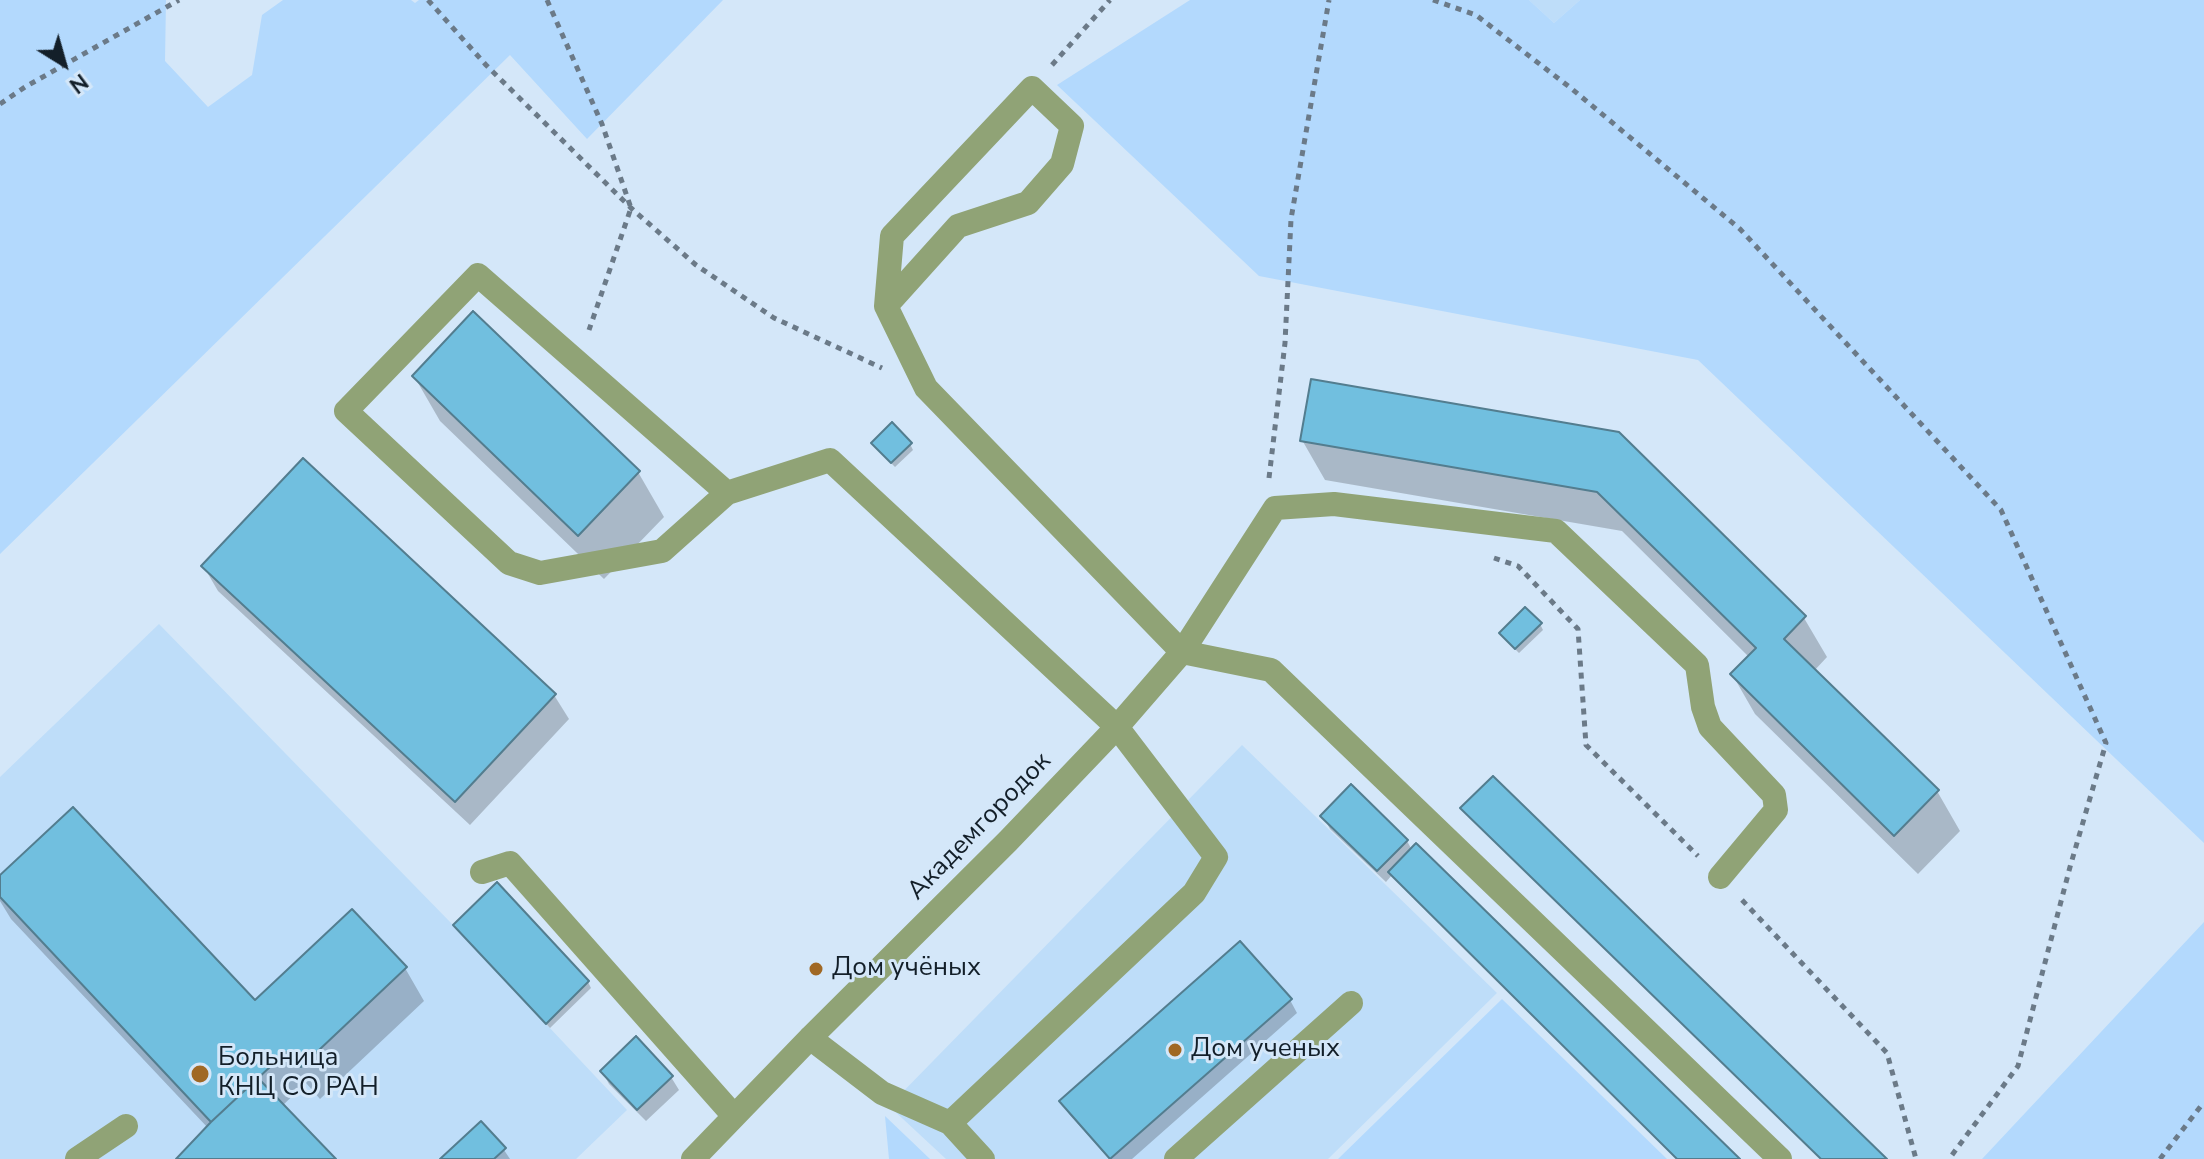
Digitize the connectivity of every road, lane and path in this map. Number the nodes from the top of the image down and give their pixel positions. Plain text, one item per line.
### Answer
1 (179, 0) edge
2 (428, 0) edge
3 (547, 0) edge
4 (1110, 0) edge
5 (1329, 0) edge
6 (1433, 0) edge
7 (1032, 88) junction
8 (0, 104) edge
9 (631, 208) junction
10 (886, 306) junction
11 (578, 362) junction
12 (926, 388) junction
13 (727, 493) junction
14 (1275, 508) junction
15 (1490, 557) dead end
16 (1182, 652) junction
17 (1117, 727) junction
18 (482, 872) dead end
19 (1720, 877) junction
20 (1351, 1003) dead end
21 (810, 1038) junction
22 (2204, 1102) edge
23 (734, 1116) junction
24 (950, 1123) junction
25 (126, 1126) dead end
26 (77, 1159) edge
27 (693, 1159) edge
28 (983, 1159) edge
29 (1176, 1159) edge
30 (1780, 1159) edge
31 (1916, 1159) edge
32 (1949, 1159) edge
33 (2160, 1159) edge

1 - 8 path
2 - 9 path
3 - 9 path
4 - 7 path
5 - 14 path
6 - 32 path
7 - 10 street
7 - 10 street
9 - 11 path
9 - 12 path
10 - 12 street
11 - 13 street
11 - 13 street
12 - 16 street
13 - 17 street
14 - 16 street, Академгородок
14 - 19 street
15 - 19 path
16 - 17 street, Академгородок
16 - 30 street
17 - 21 street, Академгородок
17 - 24 street
18 - 23 street
19 - 31 path
20 - 29 street
21 - 23 street, Академгородок
21 - 24 street
22 - 33 path
23 - 27 street, Академгородок
24 - 28 street
25 - 26 street

